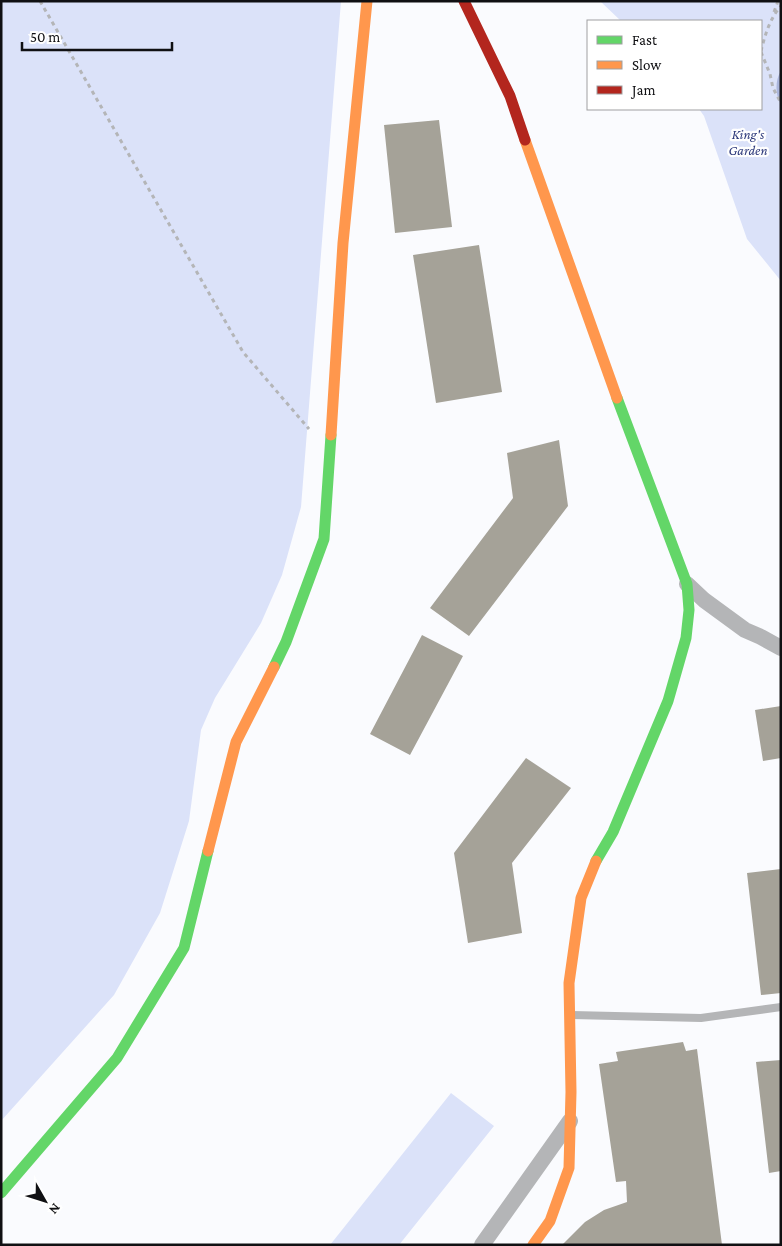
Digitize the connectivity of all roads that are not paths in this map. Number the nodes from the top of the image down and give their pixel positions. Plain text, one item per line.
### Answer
1 (366, 1) edge
2 (464, 1) edge
3 (687, 584) junction
4 (781, 648) edge
5 (781, 1007) edge
6 (570, 1015) junction
7 (570, 1121) junction
8 (1, 1193) edge
9 (482, 1245) edge
10 (533, 1245) edge

1 - 8 street
2 - 3 street
3 - 4 street
3 - 6 street
5 - 6 lane
6 - 7 street
7 - 9 street
7 - 10 street

